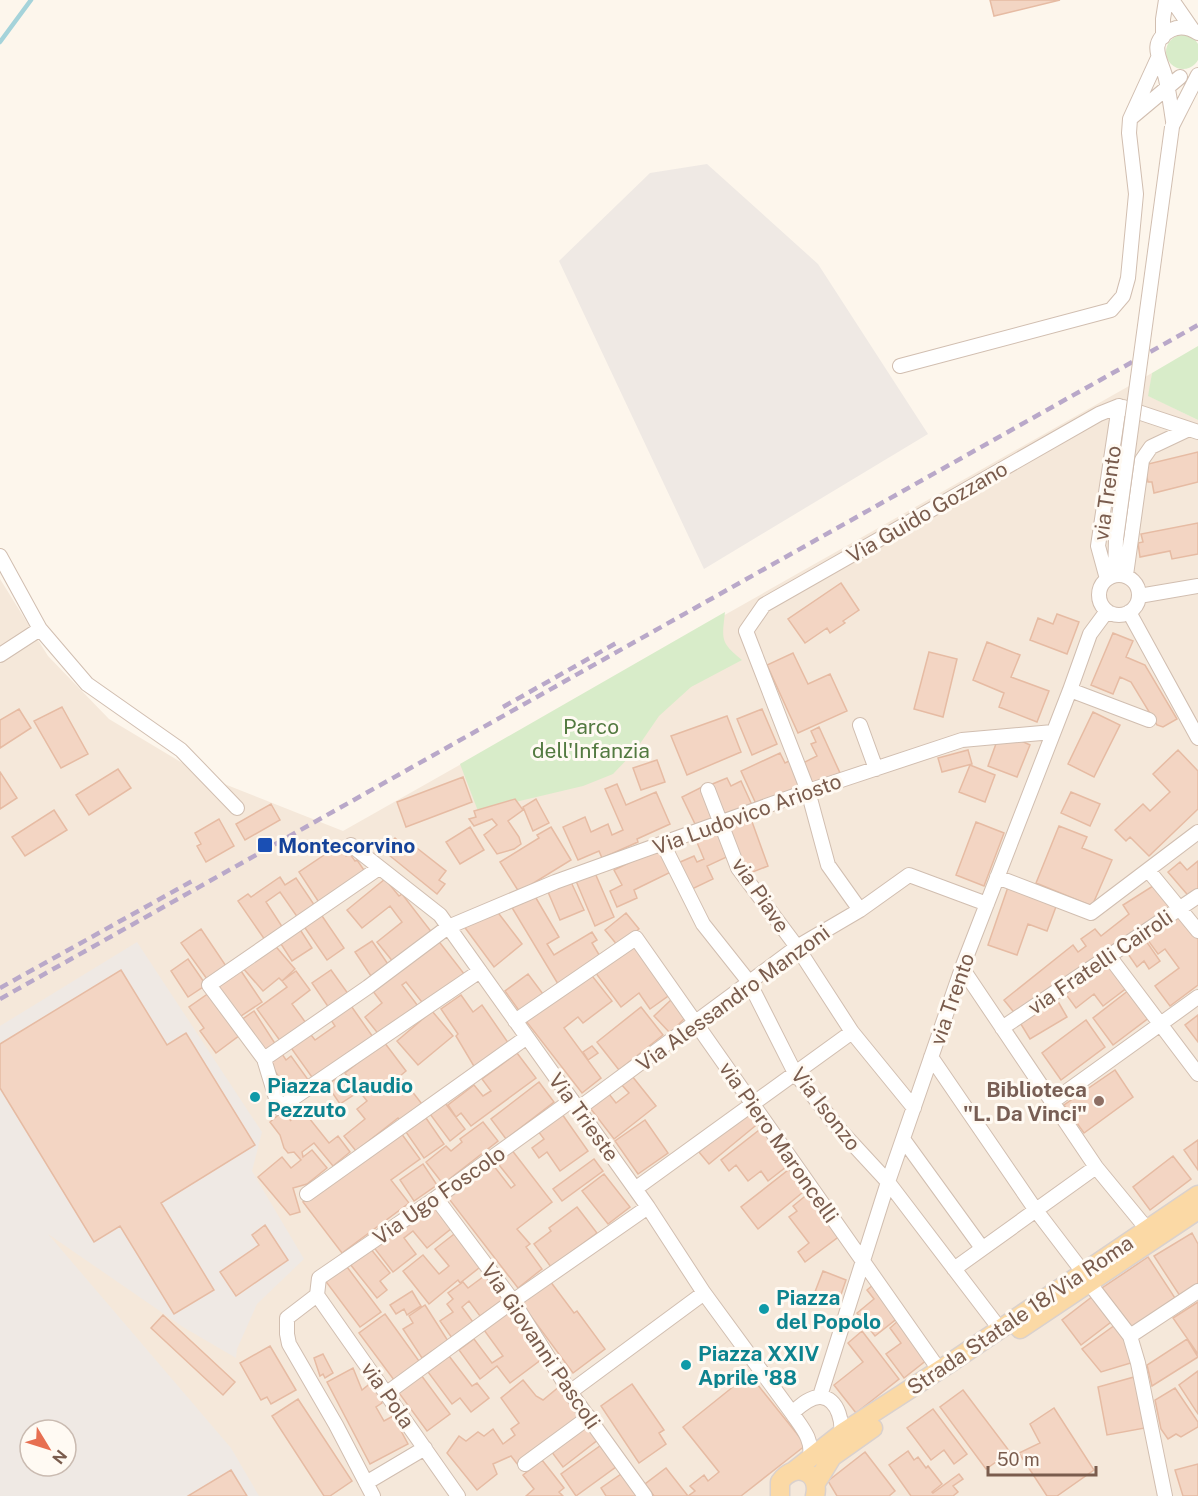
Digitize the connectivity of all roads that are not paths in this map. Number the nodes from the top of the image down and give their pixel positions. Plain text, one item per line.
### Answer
1 (1166, 0) edge
2 (1172, 0) edge
3 (1195, 31) edge
4 (1163, 37) junction
5 (1158, 58) junction
6 (1164, 71) junction
7 (1198, 74) edge
8 (1180, 77) junction
9 (1168, 87) junction
10 (1146, 106) junction
11 (1130, 119) junction
12 (1172, 120) junction
13 (900, 366) dead end
14 (1119, 406) junction
15 (1193, 431) edge
16 (0, 556) edge
17 (1116, 576) junction
18 (1198, 586) edge
19 (1139, 596) junction
20 (1107, 611) junction
21 (1129, 612) junction
22 (40, 629) junction
23 (0, 655) edge
24 (1070, 690) junction
25 (1149, 720) dead end
26 (860, 725) dead end
27 (1053, 732) junction
28 (1198, 738) edge
29 (876, 768) junction
30 (708, 790) dead end
31 (808, 791) junction
32 (237, 808) dead end
33 (721, 823) junction
34 (1198, 832) edge
35 (663, 844) junction
36 (351, 845) dead end
37 (379, 868) junction
38 (1148, 870) junction
39 (997, 877) junction
40 (1198, 896) edge
41 (987, 904) junction
42 (1181, 908) junction
43 (860, 910) junction
44 (448, 927) junction
45 (1198, 931) edge
46 (797, 947) junction
47 (1109, 956) junction
48 (962, 968) junction
49 (480, 971) junction
50 (749, 982) junction
51 (1198, 997) edge
52 (515, 1021) junction
53 (696, 1023) junction
54 (1161, 1025) junction
55 (1002, 1028) junction
56 (852, 1032) junction
57 (527, 1037) junction
58 (932, 1057) junction
59 (264, 1059) junction
60 (795, 1073) junction
61 (1198, 1074) edge
62 (1052, 1102) junction
63 (575, 1105) junction
64 (752, 1105) junction
65 (914, 1108) junction
66 (903, 1139) junction
67 (1096, 1167) junction
68 (888, 1182) junction
69 (635, 1189) junction
70 (307, 1194) dead end
71 (1198, 1195) edge
72 (436, 1198) junction
73 (648, 1207) junction
74 (1035, 1209) junction
75 (1198, 1210) edge
76 (1147, 1229) junction
77 (982, 1248) junction
78 (863, 1261) junction
79 (954, 1269) junction
80 (1086, 1278) junction
81 (1198, 1292) edge
82 (704, 1293) junction
83 (317, 1295) junction
84 (513, 1301) junction
85 (1003, 1334) junction
86 (1130, 1336) junction
87 (940, 1371) junction
88 (570, 1392) junction
89 (387, 1393) junction
90 (820, 1396) junction
91 (792, 1413) junction
92 (589, 1417) junction
93 (842, 1433) junction
94 (425, 1448) junction
95 (810, 1457) junction
96 (832, 1457) junction
97 (525, 1464) dead end
98 (795, 1470) junction
99 (366, 1483) junction
100 (780, 1489) edge
101 (817, 1491) edge
102 (373, 1496) edge
103 (458, 1496) edge
104 (645, 1496) edge
105 (768, 1496) edge
106 (1165, 1496) edge

1 - 4 street
2 - 3 street
3 - 4 street
4 - 5 street
5 - 6 street
5 - 11 street
6 - 8 street
6 - 9 street
7 - 8 street
7 - 12 street
8 - 9 street
9 - 10 street
9 - 12 street
10 - 11 street
10 - 12 street
11 - 13 street
12 - 17 street, bridge
14 - 15 street
14 - 17 street, via Trento
14 - 31 street, Via Guido Gozzano
15 - 17 street, via Trento
16 - 22 street
17 - 19 street
17 - 20 street
18 - 19 street
19 - 21 street
20 - 21 street
20 - 24 street, via Trento
21 - 28 street
22 - 23 street
22 - 32 street
24 - 25 street
24 - 27 street, via Trento
26 - 29 street
27 - 29 street, Via Ludovico Ariosto
27 - 39 street, via Trento
29 - 31 street, Via Ludovico Ariosto
30 - 33 street, via Piave
31 - 33 street, Via Ludovico Ariosto
31 - 43 street
33 - 35 street, Via Ludovico Ariosto
33 - 46 street, via Piave
34 - 38 street
35 - 44 street, Via Ludovico Ariosto
35 - 50 street, Via Isonzo
36 - 37 street, Via Trieste
37 - 44 street, Via Trieste
37 - 59 street
38 - 39 street
38 - 42 street
39 - 41 street, via Trento
40 - 42 street, via Fratelli Cairoli
41 - 43 street, Via Alessandro Manzoni
41 - 48 street, via Trento
42 - 45 street
42 - 47 street, via Fratelli Cairoli
43 - 46 street, Via Alessandro Manzoni
44 - 49 street, Via Trieste
44 - 59 street, Via Ludovico Ariosto
46 - 50 street, Via Alessandro Manzoni
46 - 56 street, via Piave
47 - 54 street
47 - 55 street, via Fratelli Cairoli
48 - 55 street
48 - 58 street, via Trento
49 - 52 street, Via Trieste
49 - 59 street
50 - 53 street, Via Alessandro Manzoni
50 - 60 street, Via Isonzo
51 - 54 street
52 - 53 street, via Piero Maroncelli
52 - 57 street, Via Trieste
53 - 63 street, Via Alessandro Manzoni
53 - 64 street, via Piero Maroncelli
54 - 61 street
54 - 62 street
55 - 62 street
56 - 60 street
56 - 65 street, via Piave
57 - 63 street, Via Trieste
57 - 70 street
58 - 65 street, via Trento
58 - 74 street
60 - 64 street
60 - 68 street, Via Isonzo
62 - 67 street
63 - 69 street, Via Trieste
63 - 72 street, Via Ugo Foscolo
64 - 69 street
64 - 78 street, via Piero Maroncelli
65 - 66 street, via Trento
66 - 68 street, via Trento
66 - 77 street
67 - 74 street
67 - 76 street
68 - 78 street, via Trento
68 - 79 street, Via Isonzo
69 - 73 street, Via Trieste
71 - 76 main road, Strada Statale 18/Via Roma
72 - 83 street, Via Ugo Foscolo
72 - 84 street, Via Giovanni Pascoli
73 - 82 street, Via Trieste
73 - 84 street
74 - 77 street
74 - 80 street
75 - 80 main road, Strada Statale 18/Via Roma
76 - 80 main road, Strada Statale 18/Via Roma
77 - 79 street
78 - 87 street, via Piero Maroncelli
78 - 90 street, via Trento
79 - 85 street, Via Isonzo
80 - 85 main road, Strada Statale 18/Via Roma
80 - 86 street
81 - 86 street
82 - 88 street
82 - 91 street, Via Trieste
83 - 89 street, via Pola
83 - 99 street
84 - 88 street, Via Giovanni Pascoli
84 - 89 street
85 - 87 main road, Strada Statale 18/Via Roma
85 - 96 main road
86 - 106 street
87 - 93 main road, Strada Statale 18/Via Roma
88 - 92 street, Via Giovanni Pascoli
89 - 94 street, via Pola
90 - 91 street
90 - 93 street
91 - 95 street, Via Trieste
92 - 97 street
92 - 104 street, Via Giovanni Pascoli
93 - 95 main road, Strada Statale 18/Via Roma
93 - 96 street
94 - 99 street
94 - 103 street, via Pola
95 - 98 main road, Strada Statale 18/Via Roma
96 - 101 main road
98 - 100 main road, Strada Statale 18/Via Roma
98 - 101 main road
99 - 102 street
100 - 105 main road, Strada Statale 18/Via Roma

